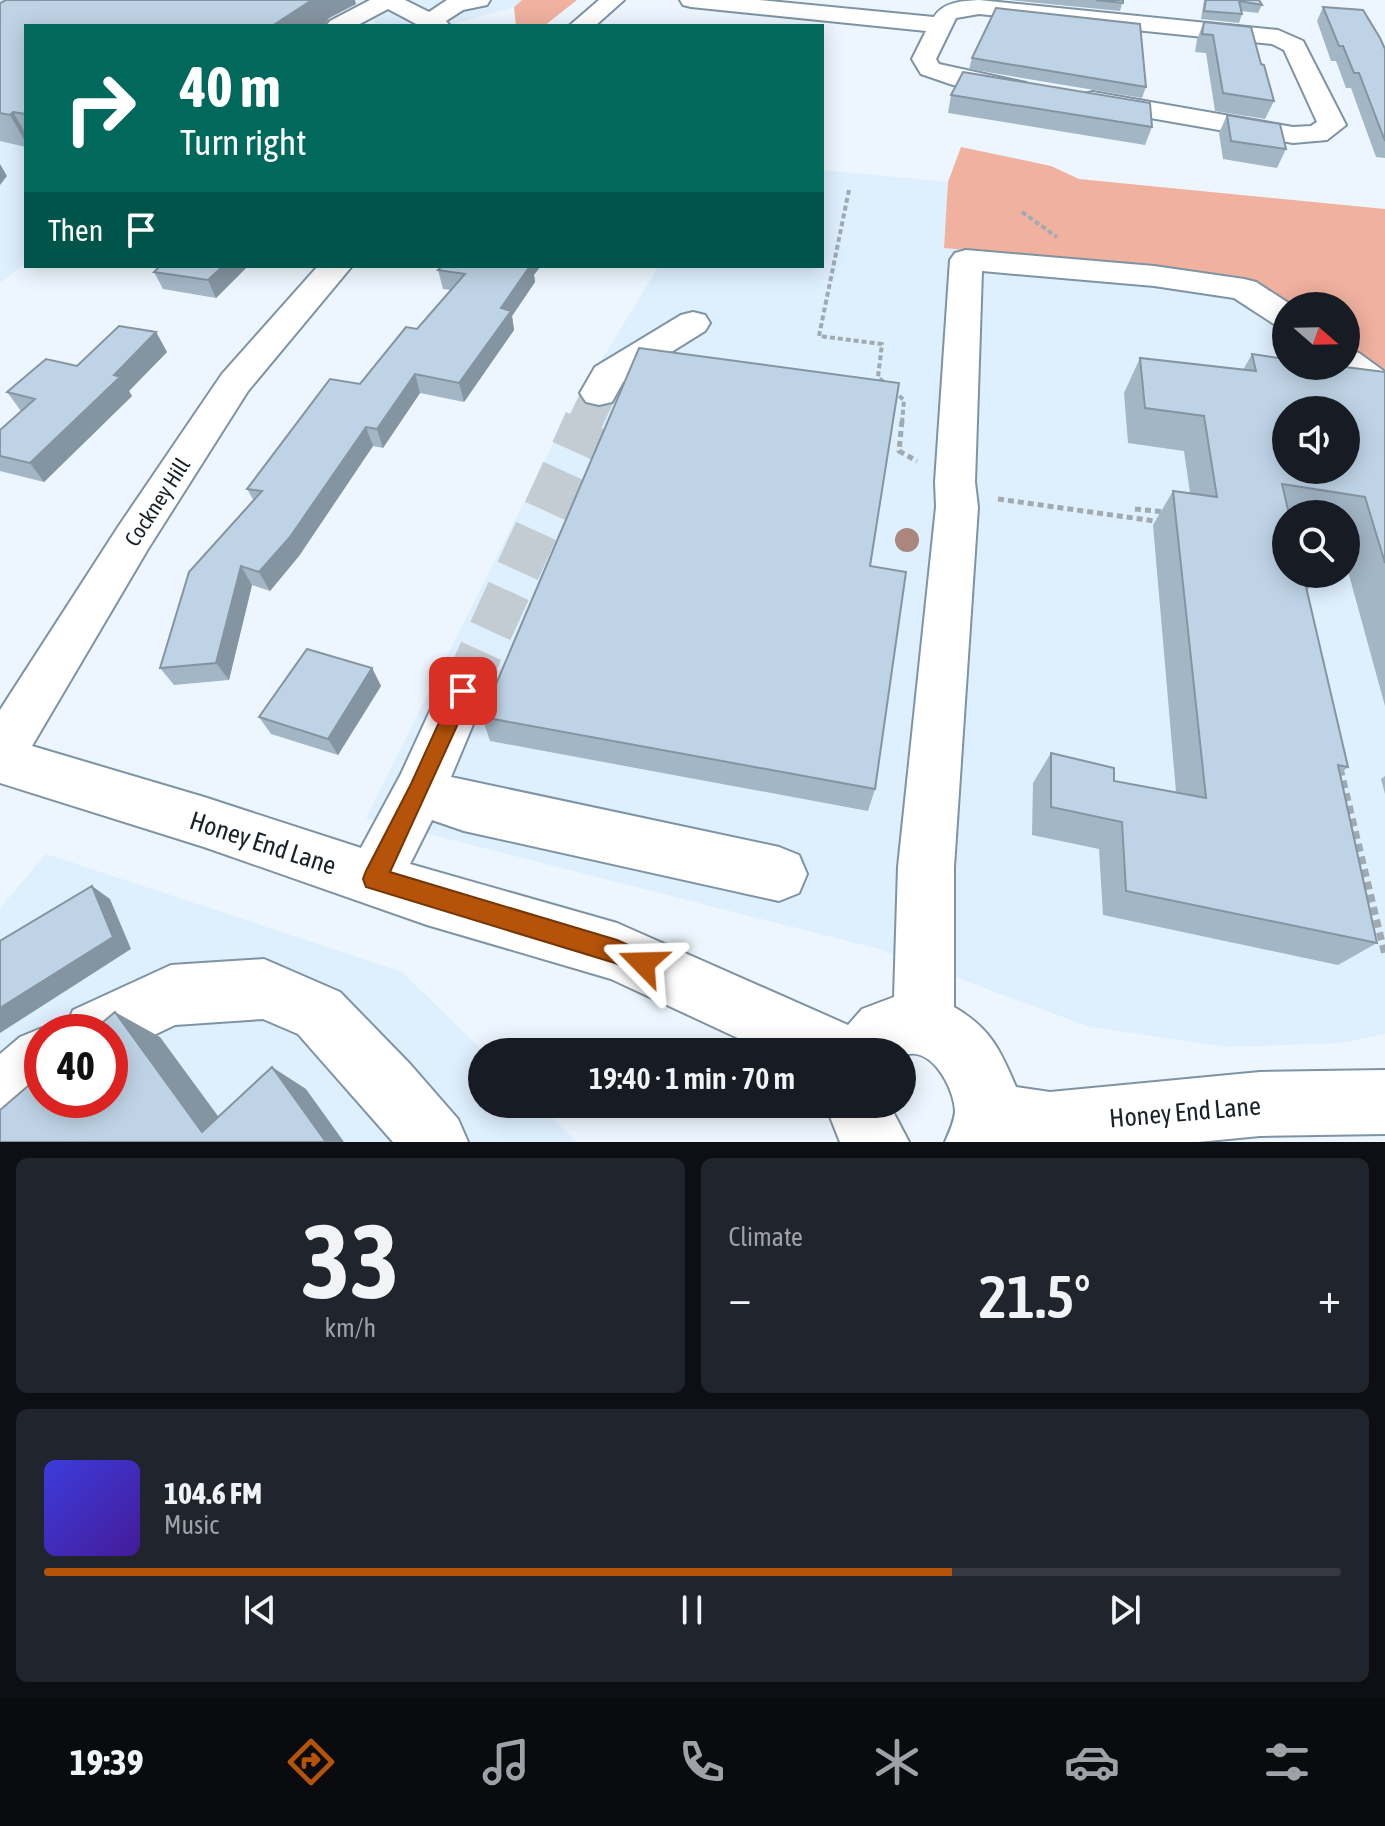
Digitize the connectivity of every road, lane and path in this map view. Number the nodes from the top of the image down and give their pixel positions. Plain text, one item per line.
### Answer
1 (387, 0) edge
2 (613, 0) edge
3 (691, 0) edge
4 (463, 1) edge
5 (1164, 11) edge
6 (435, 23) edge
7 (342, 24) edge
8 (583, 24) edge
9 (941, 25) junction
10 (334, 268) edge
11 (1272, 308) edge
12 (693, 323) dead end
13 (1360, 372) edge
14 (1385, 391) edge
15 (599, 393) tunnel mouth
16 (1135, 509) dead end
17 (1169, 522) dead end
18 (1306, 588) edge
19 (1309, 602) edge
20 (463, 691) tunnel mouth
21 (0, 757) edge
22 (1339, 762) edge
23 (419, 791) junction
24 (779, 874) dead end
25 (374, 879) junction
26 (1385, 955) edge
27 (128, 1016) edge
28 (923, 1025) junction
29 (806, 1038) edge
30 (876, 1038) edge
31 (24, 1074) edge
32 (0, 1095) edge
33 (1385, 1102) edge
34 (863, 1118) edge
35 (982, 1128) edge
36 (435, 1142) edge
37 (876, 1142) edge

1 - 6 street
1 - 7 street
2 - 8 street
3 - 9 street
4 - 6 street
5 - 9 street
5 - 9 street
10 - 21 street, Cockney Hill
11 - 28 street
12 - 15 street
13 - 14 street
16 - 17 path
18 - 19 path
20 - 23 street
21 - 25 street, Honey End Lane
22 - 26 path
23 - 24 street
23 - 25 street
25 - 29 street, Honey End Lane
27 - 36 street
28 - 30 street
28 - 35 street, Honey End Lane
31 - 32 street
33 - 35 street, Honey End Lane
34 - 37 street

